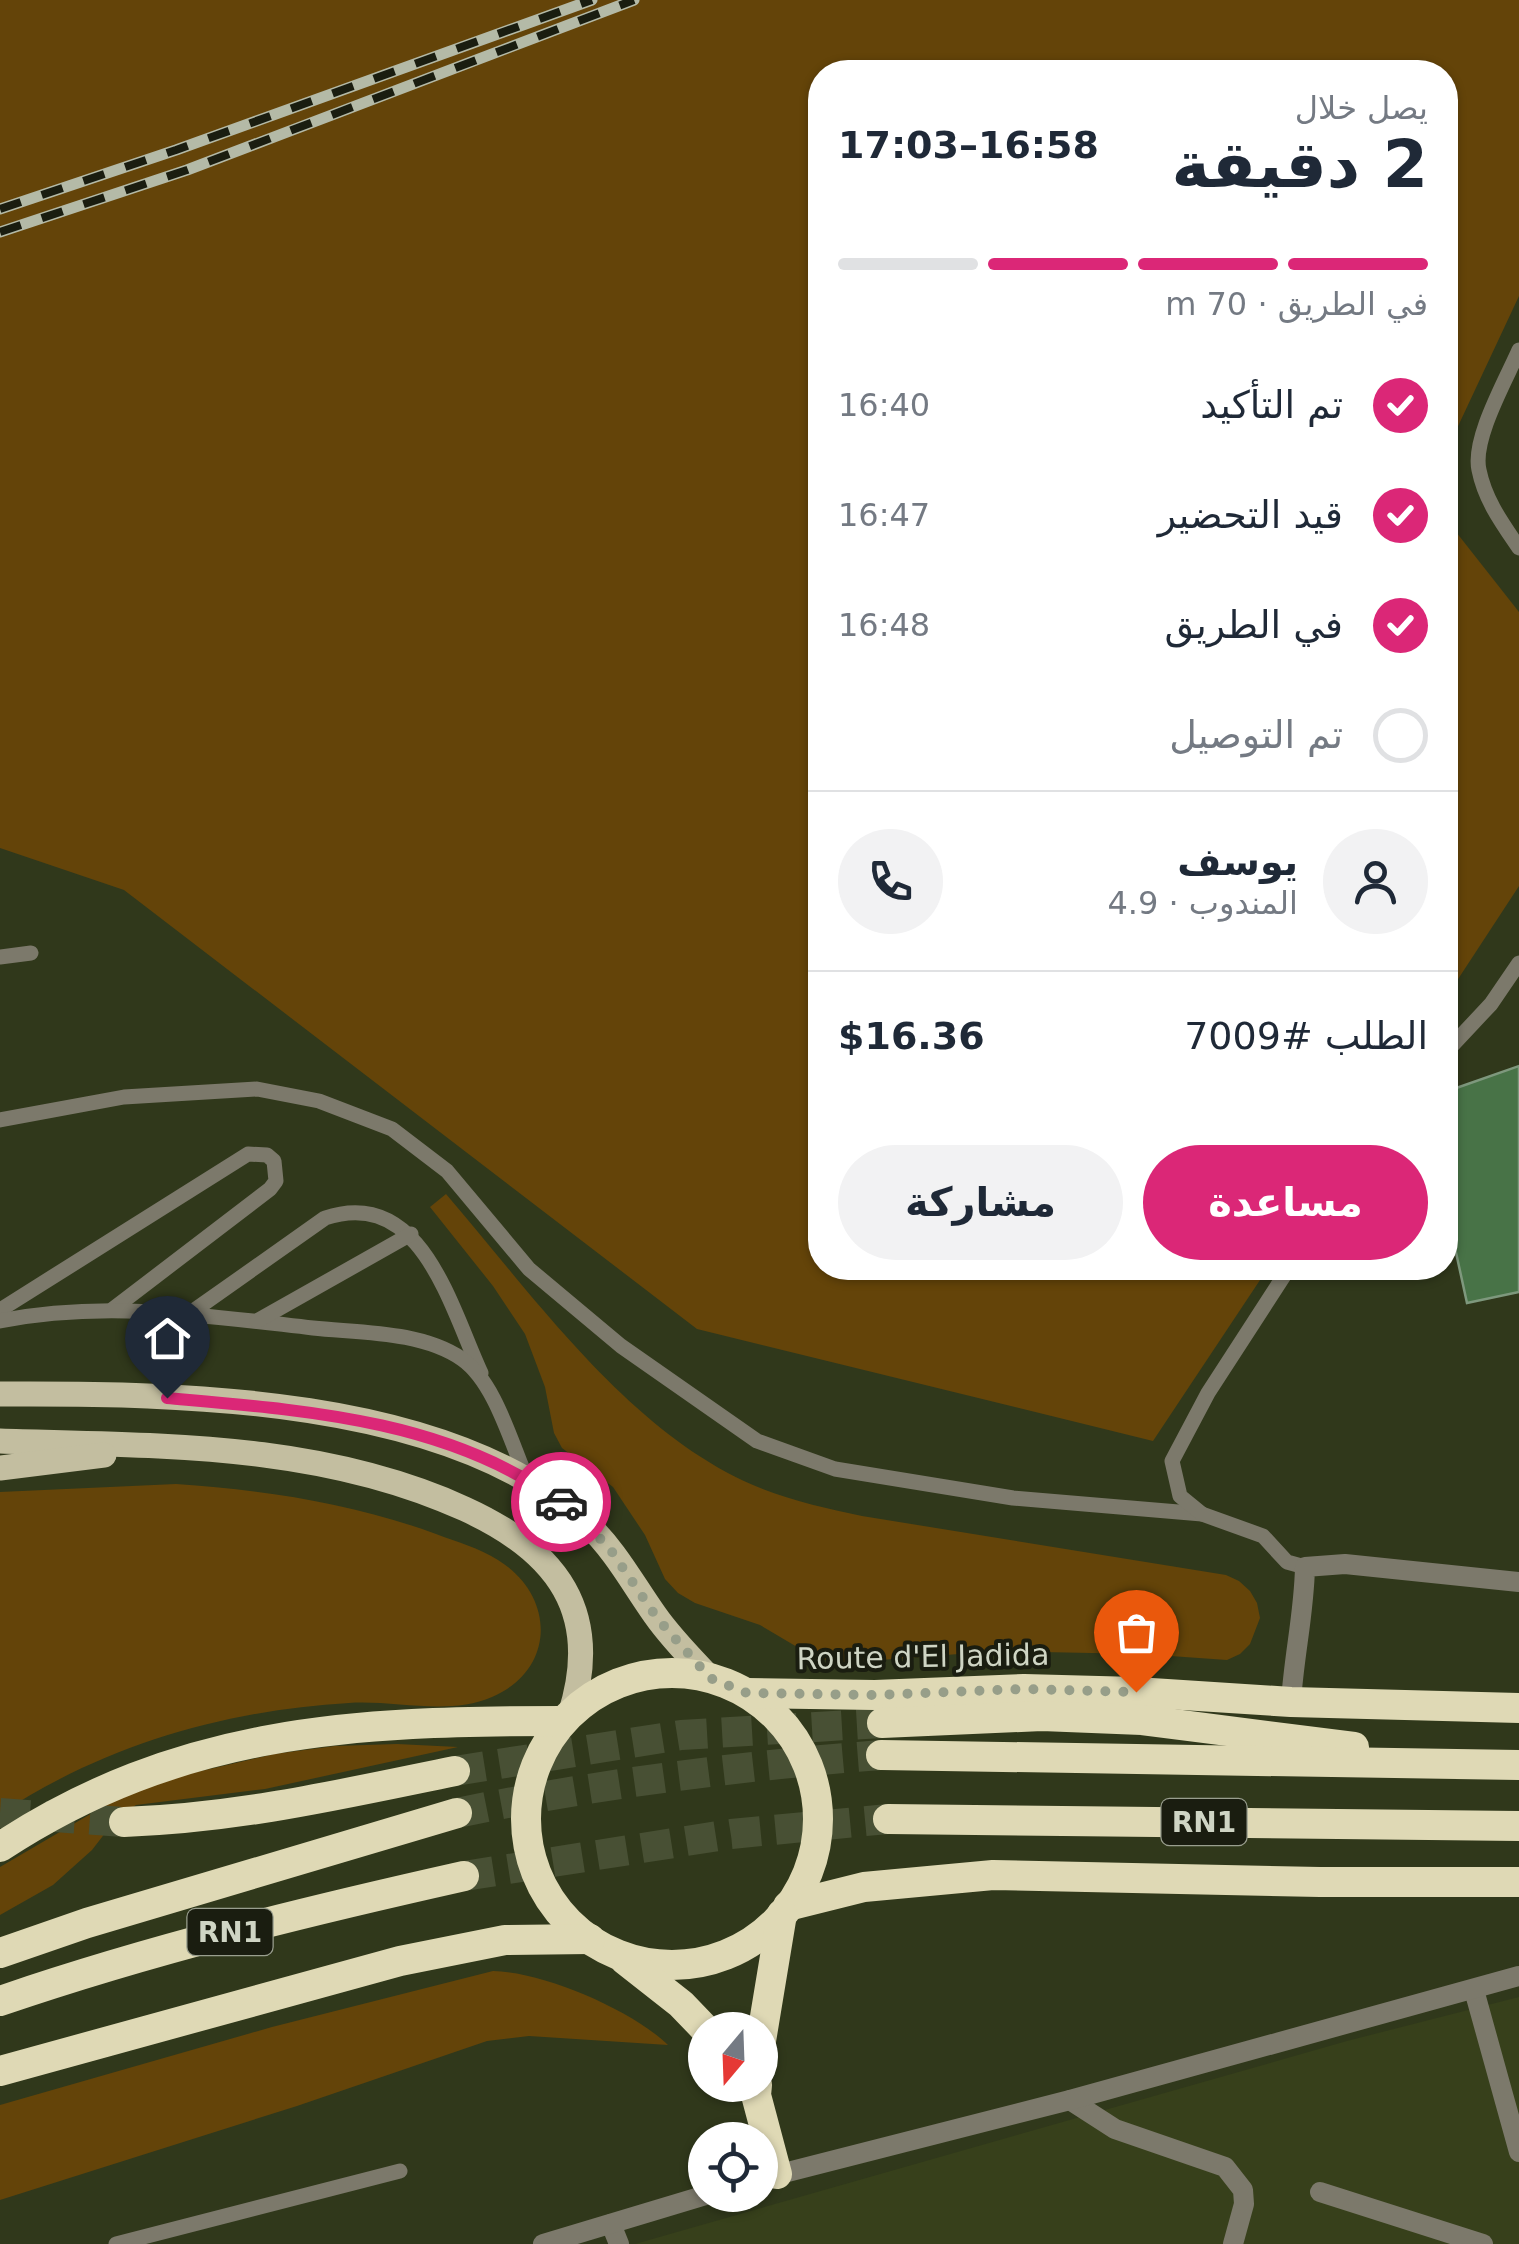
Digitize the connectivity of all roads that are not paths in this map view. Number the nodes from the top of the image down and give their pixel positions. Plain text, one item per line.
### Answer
1 (1519, 350) edge
2 (1519, 548) edge
3 (32, 952) dead end
4 (0, 958) edge
5 (1519, 962) edge
6 (1458, 1040) edge
7 (0, 1120) edge
8 (410, 1234) junction
9 (1281, 1280) edge
10 (112, 1309) junction
11 (0, 1310) edge
12 (189, 1314) junction
13 (0, 1321) edge
14 (256, 1322) junction
15 (482, 1376) junction
16 (0, 1394) edge
17 (0, 1441) edge
18 (151, 1446) junction
19 (0, 1468) edge
20 (527, 1479) junction
21 (1202, 1514) junction
22 (1305, 1566) junction
23 (1519, 1582) edge
24 (710, 1678) junction
25 (747, 1693) junction
26 (1291, 1702) junction
27 (1519, 1708) edge
28 (566, 1718) junction
29 (882, 1723) tunnel mouth
30 (881, 1755) tunnel mouth
31 (1440, 1763) junction
32 (1519, 1765) edge
33 (455, 1771) tunnel mouth
34 (457, 1813) tunnel mouth
35 (888, 1819) tunnel mouth
36 (124, 1822) tunnel mouth
37 (1519, 1826) edge
38 (0, 1847) edge
39 (464, 1876) tunnel mouth
40 (1519, 1882) edge
41 (785, 1910) junction
42 (590, 1939) junction
43 (0, 1953) edge
44 (619, 1955) junction
45 (1519, 1976) edge
46 (1474, 1990) junction
47 (0, 2000) edge
48 (766, 2012) edge
49 (688, 2013) edge
50 (0, 2071) edge
51 (1070, 2100) junction
52 (1519, 2152) edge
53 (400, 2171) dead end
54 (778, 2173) edge
55 (1320, 2192) dead end
56 (688, 2200) edge
57 (611, 2224) junction
58 (116, 2244) edge
59 (542, 2244) edge
60 (620, 2244) edge
61 (1233, 2244) edge
62 (1483, 2244) edge

1 - 2 lane
3 - 4 lane
5 - 6 lane
7 - 21 lane
8 - 12 lane
8 - 14 lane
8 - 15 lane
9 - 21 lane
10 - 11 lane
10 - 12 lane
10 - 13 lane
12 - 14 lane
14 - 15 lane
15 - 20 lane
16 - 20 main road
17 - 18 main road
18 - 19 main road
18 - 28 main road
20 - 24 main road
21 - 22 lane
22 - 23 street
22 - 26 street
24 - 25 highway
24 - 28 highway
25 - 26 highway, Route d'El Jadida
25 - 41 highway
26 - 27 highway, Route d'El Jadida
28 - 38 highway
28 - 42 highway
29 - 31 highway
30 - 31 highway, RN1
31 - 32 highway, RN1
33 - 36 highway
34 - 43 highway, RN1
35 - 37 highway, RN1
39 - 47 highway, RN1
40 - 41 highway
41 - 44 highway
41 - 48 highway
42 - 44 highway
42 - 50 highway
44 - 49 highway
45 - 46 street
46 - 51 street
46 - 52 street
51 - 54 street
51 - 61 street
53 - 58 lane
55 - 62 street
56 - 57 street
57 - 59 street
57 - 60 street

